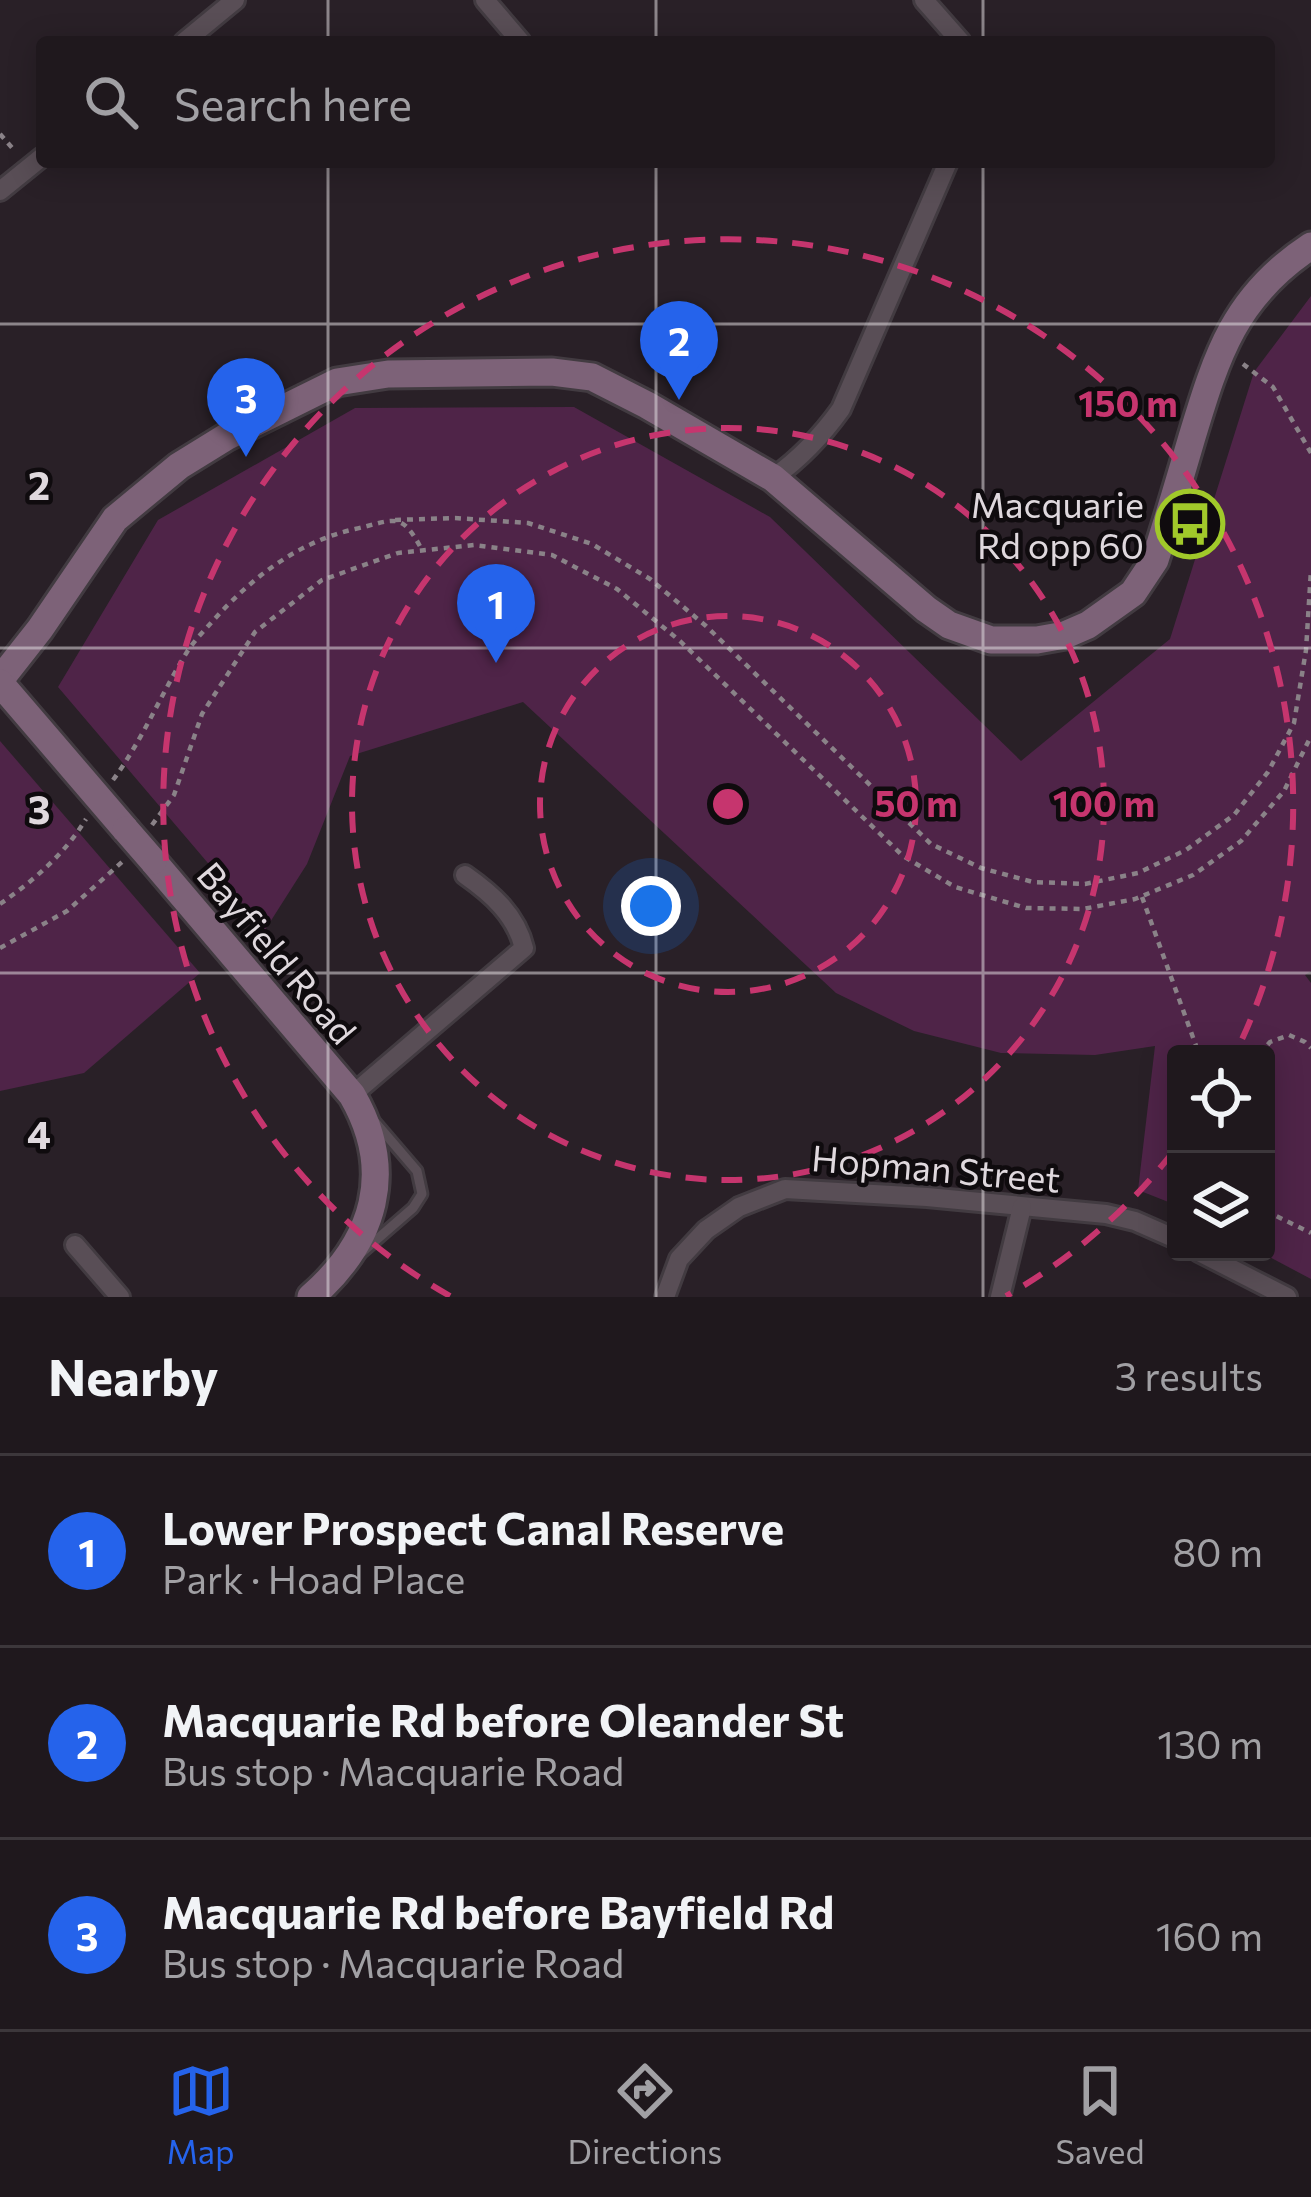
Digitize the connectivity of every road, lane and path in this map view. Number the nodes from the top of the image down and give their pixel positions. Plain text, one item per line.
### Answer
1 (236, 0) edge
2 (484, 0) edge
3 (924, 0) edge
4 (191, 36) edge
5 (516, 36) edge
6 (956, 36) edge
7 (36, 163) edge
8 (945, 168) edge
9 (0, 191) edge
10 (1311, 246) edge
11 (1220, 352) junction
12 (1311, 453) edge
13 (772, 478) junction
14 (395, 520) junction
15 (422, 550) junction
16 (1311, 570) edge
17 (0, 682) edge
18 (1311, 736) edge
19 (100, 798) junction
20 (157, 820) dead end
21 (119, 866) dead end
22 (465, 875) dead end
23 (1142, 897) junction
24 (0, 904) edge
25 (0, 948) edge
26 (1196, 1045) edge
27 (1268, 1045) edge
28 (1311, 1048) edge
29 (352, 1095) junction
30 (1022, 1207) junction
31 (1275, 1215) edge
32 (1311, 1233) edge
33 (1167, 1235) edge
34 (76, 1245) dead end
35 (1217, 1261) edge
36 (320, 1289) edge
37 (120, 1297) edge
38 (665, 1297) edge
39 (1000, 1297) edge
40 (1288, 1297) edge

1 - 4 street
2 - 5 street
3 - 6 street
7 - 9 street
8 - 13 street
10 - 11 street
11 - 12 path
11 - 13 street
13 - 17 street
14 - 15 path
14 - 16 path
14 - 19 path
15 - 20 path
15 - 23 path
17 - 19 street, Bayfield Road
18 - 23 path
19 - 24 path
19 - 29 street, Bayfield Road, bridge
21 - 25 path
22 - 29 street
23 - 26 path
27 - 28 path
29 - 36 street, Bayfield Road
29 - 36 lane
30 - 33 street, Hopman Street
30 - 38 street, Hopman Street
30 - 39 street
31 - 32 path
34 - 37 street
35 - 40 street

